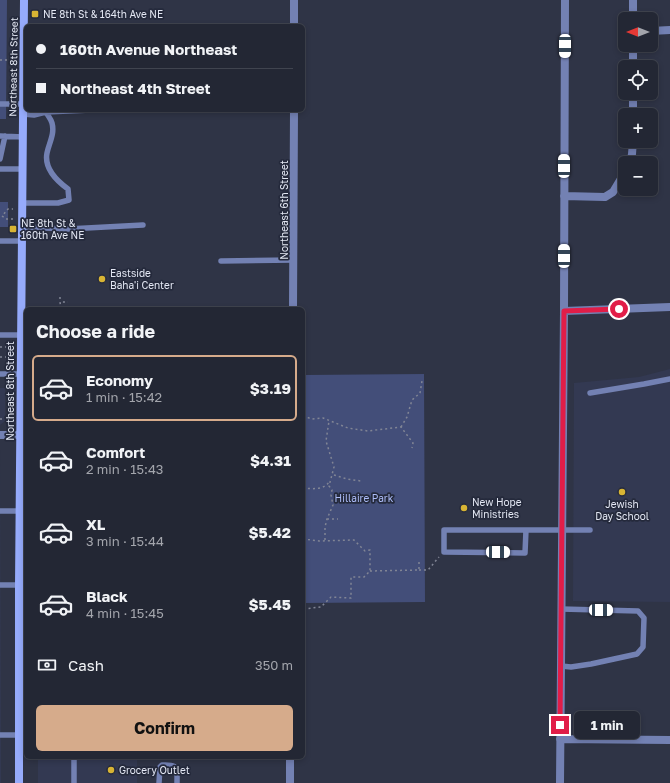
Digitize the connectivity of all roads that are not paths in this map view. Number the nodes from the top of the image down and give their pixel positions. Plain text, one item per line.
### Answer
1 (24, 0) edge
2 (294, 0) edge
3 (565, 0) edge
4 (633, 0) edge
5 (633, 12) edge
6 (24, 24) edge
7 (294, 24) edge
8 (670, 30) edge
9 (658, 31) edge
10 (24, 80) edge
11 (0, 104) edge
12 (23, 104) junction
13 (46, 112) joint
14 (294, 112) edge
15 (23, 114) junction
16 (3, 136) edge
17 (23, 137) junction
18 (0, 159) edge
19 (0, 169) edge
20 (22, 169) junction
21 (618, 184) edge
22 (564, 196) junction
23 (22, 203) junction
24 (143, 225) dead end
25 (22, 227) junction
26 (0, 241) edge
27 (22, 241) junction
28 (294, 260) junction
29 (221, 261) dead end
30 (294, 307) edge
31 (670, 307) edge
32 (564, 311) junction
33 (23, 333) edge
34 (0, 335) edge
35 (23, 364) edge
36 (0, 374) edge
37 (22, 378) edge
38 (670, 379) edge
39 (590, 393) dead end
40 (23, 421) edge
41 (0, 435) edge
42 (20, 435) junction
43 (23, 446) edge
44 (0, 511) edge
45 (19, 511) junction
46 (526, 530) junction
47 (562, 530) junction
48 (590, 530) dead end
49 (23, 550) edge
50 (0, 585) edge
51 (22, 585) edge
52 (562, 609) junction
53 (561, 666) junction
54 (22, 670) edge
55 (0, 735) edge
56 (560, 739) junction
57 (670, 740) edge
58 (21, 741) edge
59 (74, 759) edge
60 (290, 759) edge
61 (19, 783) edge
62 (74, 783) edge
63 (159, 783) edge
64 (177, 783) edge
65 (290, 783) edge
66 (560, 783) edge

1 - 6 main road, Northeast 8th Street
2 - 7 street
3 - 22 street
4 - 5 street
8 - 9 street
10 - 12 main road, Northeast 8th Street
11 - 12 lane
12 - 15 main road, Northeast 8th Street
13 - 15 lane
13 - 23 lane
14 - 28 street, Northeast 6th Street
15 - 17 main road, Northeast 8th Street
16 - 17 lane
16 - 18 lane
17 - 20 main road, Northeast 8th Street
19 - 20 lane
20 - 23 main road, Northeast 8th Street
21 - 22 street
22 - 32 street
23 - 25 main road, Northeast 8th Street
24 - 25 lane
25 - 27 main road, Northeast 8th Street
26 - 27 lane
27 - 33 main road, Northeast 8th Street
28 - 29 lane
28 - 30 street, Northeast 6th Street
31 - 32 street
32 - 47 street
33 - 34 lane
33 - 35 main road, Northeast 8th Street
35 - 37 main road, Northeast 8th Street
36 - 37 lane
37 - 40 main road, Northeast 8th Street
38 - 39 lane
40 - 42 main road, Northeast 8th Street
41 - 42 street
42 - 43 main road, Northeast 8th Street
43 - 45 main road, Northeast 8th Street
44 - 45 lane
45 - 49 main road, Northeast 8th Street
46 - 46 lane
46 - 47 lane
47 - 48 lane
47 - 52 street
49 - 51 main road, Northeast 8th Street
50 - 51 lane
51 - 54 main road, Northeast 8th Street
52 - 53 street
52 - 53 lane
53 - 56 street
54 - 58 main road, Northeast 8th Street
55 - 58 lane
56 - 57 street
56 - 66 street
58 - 61 main road, Northeast 8th Street
59 - 62 lane
60 - 65 street
63 - 64 lane

